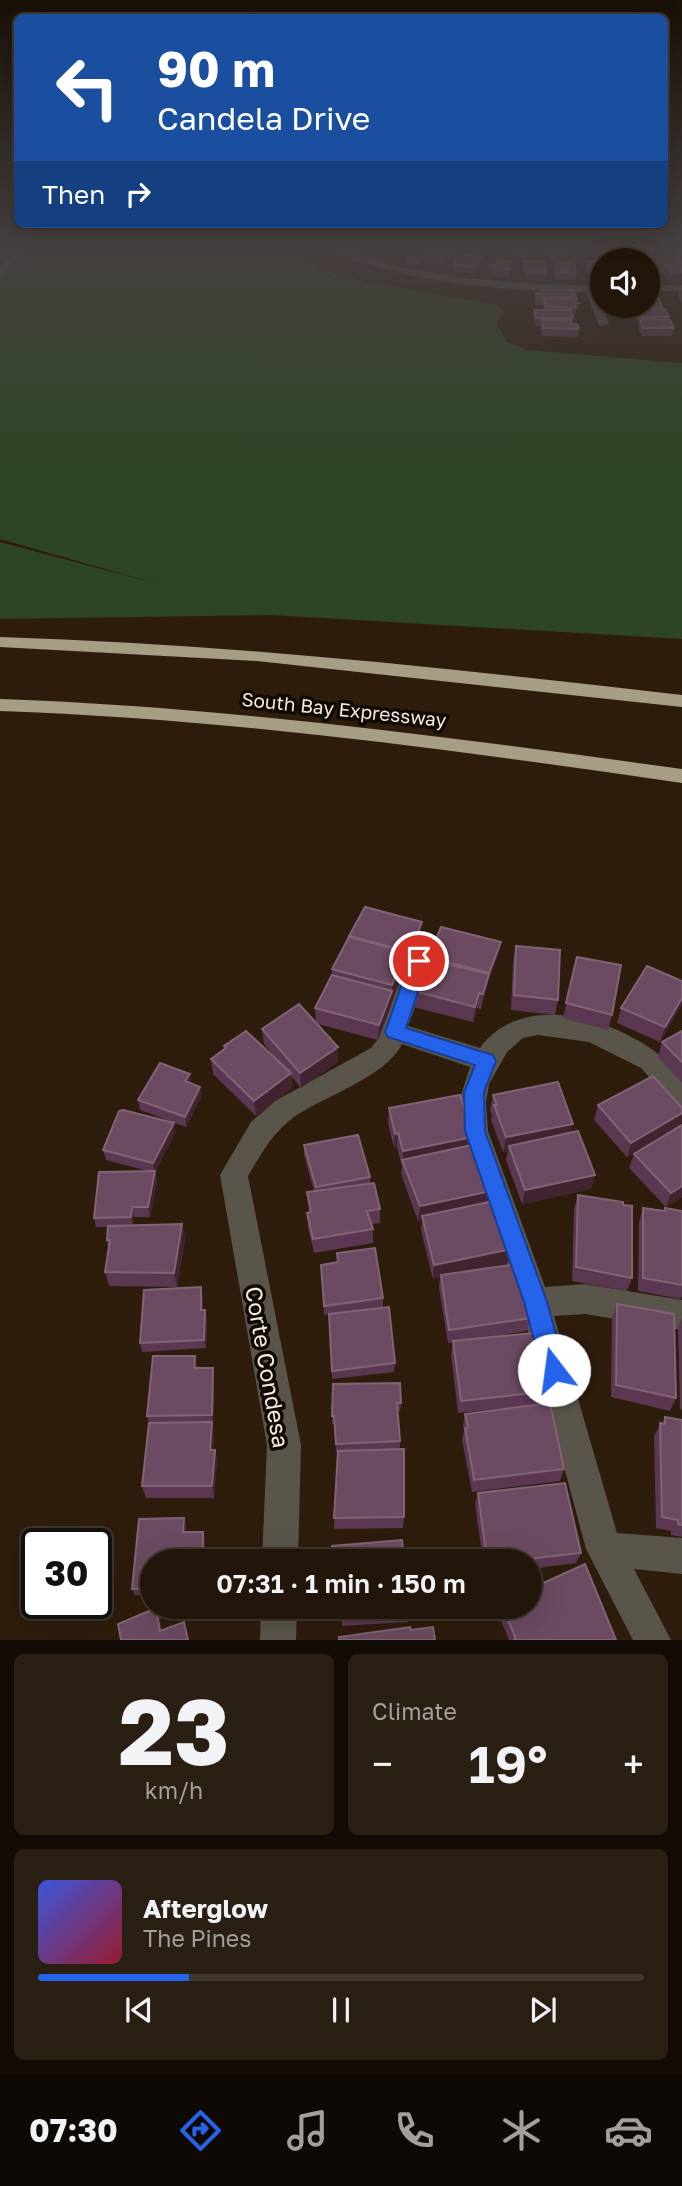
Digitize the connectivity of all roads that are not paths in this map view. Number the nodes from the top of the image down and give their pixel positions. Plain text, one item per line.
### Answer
1 (0, 642) edge
2 (682, 701) edge
3 (0, 705) edge
4 (682, 776) edge
5 (425, 947) dead end
6 (395, 1032) junction
7 (486, 1061) junction
8 (682, 1096) edge
9 (535, 1302) junction
10 (682, 1315) edge
11 (280, 1549) edge
12 (604, 1549) junction
13 (682, 1556) edge
14 (279, 1619) edge
15 (278, 1640) edge
16 (653, 1640) edge

1 - 2 highway
3 - 4 highway, South Bay Expressway
5 - 6 street
6 - 7 street
6 - 11 street, Corte Condesa
7 - 8 street
7 - 9 street
9 - 10 street
9 - 12 street
12 - 13 street
12 - 16 street
14 - 15 street

